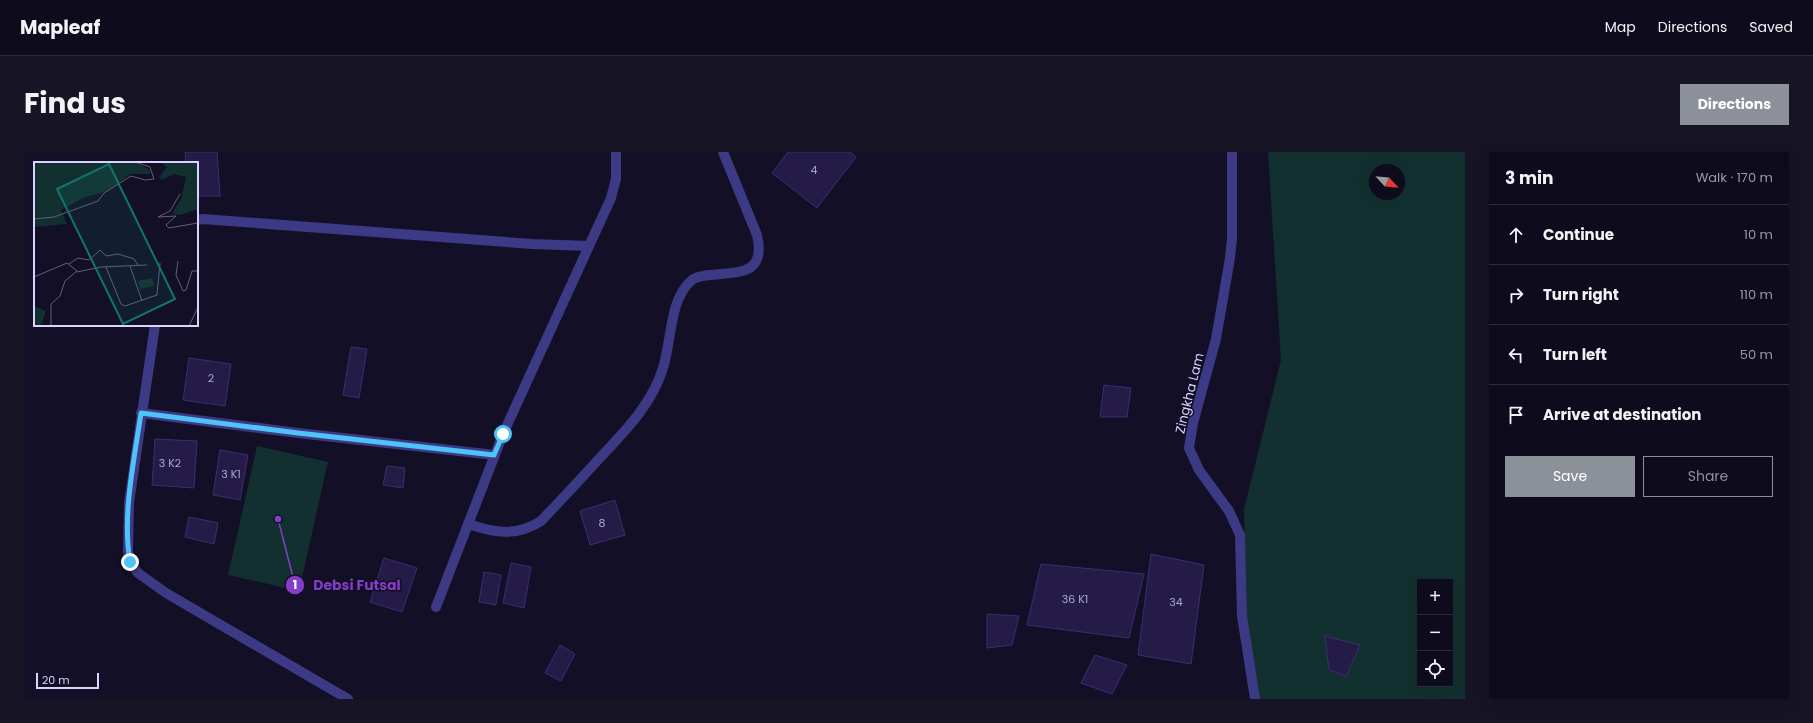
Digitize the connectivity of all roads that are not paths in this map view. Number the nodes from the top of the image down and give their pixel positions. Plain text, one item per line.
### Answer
1 (616, 152) edge
2 (722, 152) edge
3 (1232, 152) edge
4 (198, 220) edge
5 (589, 246) junction
6 (155, 326) edge
7 (141, 413) junction
8 (494, 455) junction
9 (468, 524) junction
10 (436, 607) dead end
11 (348, 699) edge
12 (1255, 699) edge

1 - 5 street
2 - 9 street
3 - 12 street, Zingkha Lam
4 - 5 street
5 - 8 street
6 - 7 street
7 - 8 street
7 - 11 street
8 - 9 street
9 - 10 street

